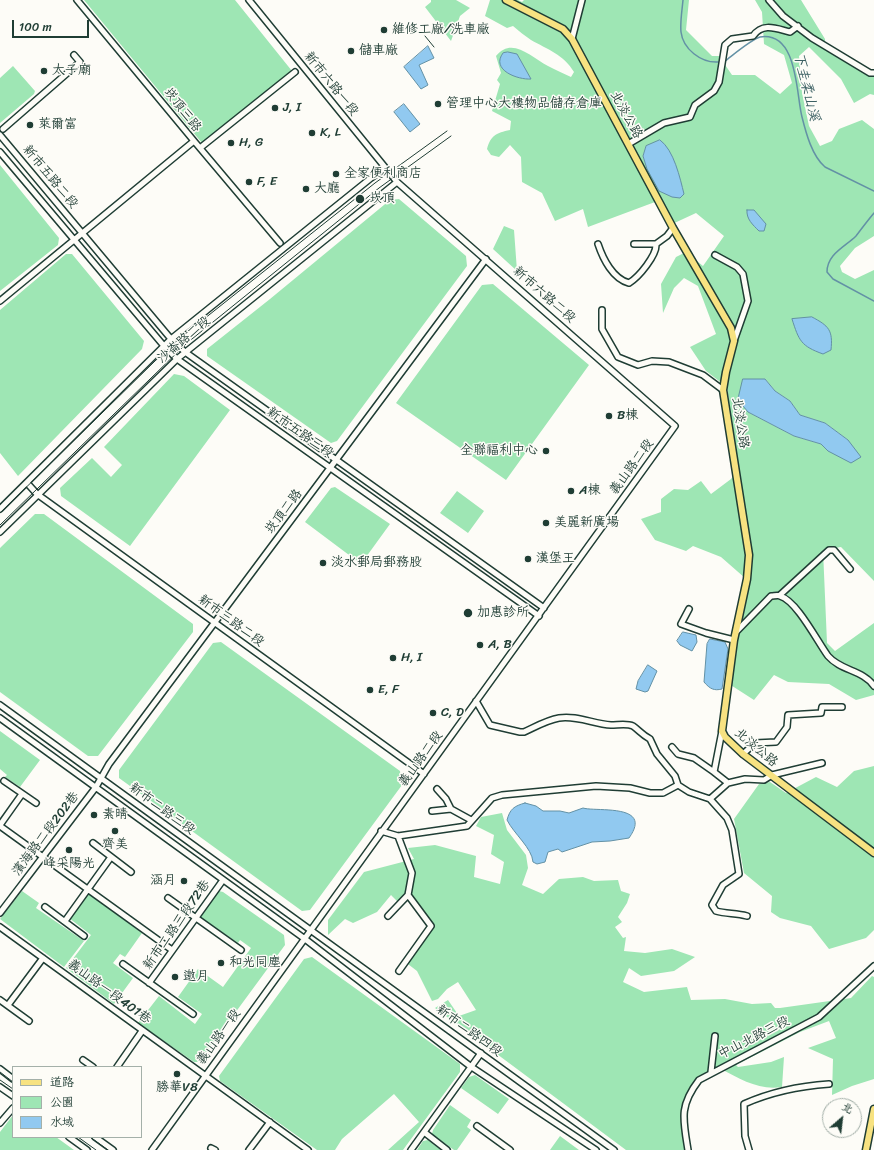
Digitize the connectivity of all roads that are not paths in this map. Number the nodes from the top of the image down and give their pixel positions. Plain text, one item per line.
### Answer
1 (76, 0) edge
2 (249, 0) edge
3 (506, 0) edge
4 (582, 0) edge
5 (769, 0) edge
6 (798, 26) junction
7 (572, 39) junction
8 (74, 55) dead end
9 (296, 72) dead end
10 (874, 74) edge
11 (3, 129) dead end
12 (0, 135) edge
13 (194, 141) junction
14 (630, 143) junction
15 (200, 148) junction
16 (0, 152) edge
17 (386, 168) junction
18 (397, 182) junction
19 (673, 228) junction
20 (82, 233) junction
21 (74, 240) junction
22 (280, 243) dead end
23 (598, 244) dead end
24 (634, 244) dead end
25 (656, 244) junction
26 (716, 255) dead end
27 (486, 259) junction
28 (0, 301) edge
29 (602, 310) dead end
30 (171, 339) junction
31 (734, 341) junction
32 (164, 346) junction
33 (185, 352) junction
34 (177, 359) junction
35 (723, 390) junction
36 (676, 426) joint
37 (336, 460) junction
38 (330, 468) junction
39 (27, 483) junction
40 (37, 494) junction
41 (0, 509) edge
42 (0, 532) edge
43 (850, 569) dead end
44 (780, 595) junction
45 (544, 608) junction
46 (689, 609) dead end
47 (539, 616) junction
48 (215, 622) junction
49 (736, 632) junction
50 (734, 640) junction
51 (874, 686) edge
52 (476, 701) junction
53 (0, 705) edge
54 (842, 707) dead end
55 (0, 718) edge
56 (722, 731) junction
57 (672, 747) dead end
58 (743, 754) junction
59 (822, 764) dead end
60 (714, 772) junction
61 (424, 774) junction
62 (772, 775) junction
63 (100, 778) junction
64 (4, 781) dead end
65 (728, 783) junction
66 (678, 785) junction
67 (96, 787) junction
68 (437, 789) dead end
69 (22, 794) junction
70 (710, 799) junction
71 (36, 803) dead end
72 (451, 809) junction
73 (432, 811) dead end
74 (471, 820) junction
75 (0, 825) edge
76 (381, 831) junction
77 (398, 836) junction
78 (93, 843) dead end
79 (874, 853) edge
80 (43, 856) junction
81 (111, 857) junction
82 (131, 872) dead end
83 (223, 880) junction
84 (88, 889) junction
85 (408, 895) junction
86 (168, 898) dead end
87 (45, 907) dead end
88 (0, 913) edge
89 (388, 916) dead end
90 (747, 916) dead end
91 (196, 917) junction
92 (65, 921) junction
93 (0, 927) edge
94 (311, 930) junction
95 (84, 936) dead end
96 (305, 939) junction
97 (172, 950) junction
98 (241, 950) dead end
99 (42, 958) junction
100 (123, 964) dead end
101 (874, 966) edge
102 (399, 971) dead end
103 (149, 983) junction
104 (0, 1000) edge
105 (8, 1006) junction
106 (194, 1014) dead end
107 (29, 1021) dead end
108 (142, 1031) junction
109 (715, 1036) dead end
110 (481, 1053) junction
111 (83, 1060) dead end
112 (91, 1066) edge
113 (118, 1066) edge
114 (470, 1066) junction
115 (0, 1069) edge
116 (711, 1072) junction
117 (204, 1076) junction
118 (12, 1078) edge
119 (829, 1084) dead end
120 (0, 1086) edge
121 (12, 1095) edge
122 (12, 1109) edge
123 (874, 1109) edge
124 (270, 1122) junction
125 (0, 1123) edge
126 (477, 1126) dead end
127 (424, 1132) junction
128 (70, 1138) edge
129 (96, 1138) edge
130 (504, 1148) edge
131 (87, 1150) edge
132 (113, 1150) edge
133 (152, 1150) edge
134 (249, 1150) edge
135 (308, 1150) edge
136 (411, 1150) edge
137 (447, 1150) edge
138 (510, 1150) edge
139 (595, 1150) edge
140 (614, 1150) edge
141 (688, 1150) edge
142 (749, 1150) edge
143 (866, 1150) edge

1 - 13 street, 崁頂三路
2 - 17 street, 新市六路一段
3 - 7 main road, 北淡公路
4 - 7 street
5 - 6 street
6 - 10 street
6 - 14 street
7 - 14 main road, 北淡公路
8 - 11 street
9 - 15 street
12 - 20 street, 新市五路二段
13 - 15 street
13 - 20 street, 崁頂三路
14 - 19 main road, 北淡公路
15 - 22 street
16 - 21 street, 新市五路二段
17 - 18 street, 新市六路一段
17 - 30 street, 沙崙路二段
18 - 27 street, 新市六路二段
18 - 33 street, 沙崙路二段
19 - 25 street
19 - 31 main road, 北淡公路
20 - 21 street, 崁頂三路
20 - 30 street, 新市五路三段
21 - 28 street
21 - 32 street, 新市五路三段
23 - 25 street
24 - 25 street
26 - 31 street
27 - 36 street, 新市六路二段
27 - 37 street, 崁頂二路
29 - 35 street
30 - 32 street, 沙崙路二段
30 - 33 street, 新市五路三段
31 - 35 main road, 北淡公路
32 - 34 street, 新市五路三段
32 - 39 street, 沙崙路二段
33 - 34 street, 沙崙路二段
33 - 37 street, 新市五路三段
34 - 38 street, 新市五路三段
34 - 40 street, 沙崙路二段
35 - 49 main road, 北淡公路
36 - 45 street, 義山路二段
37 - 38 street, 崁頂二路
37 - 45 street, 新市五路三段
38 - 47 street, 新市五路三段
38 - 48 street, 崁頂二路
39 - 40 street, 新市三路二段
39 - 41 street, 沙崙路二段
40 - 42 street, 沙崙路二段
40 - 48 street, 新市三路二段
43 - 44 street
44 - 49 street
44 - 51 street
45 - 47 street, 義山路二段
46 - 50 street
47 - 52 street, 義山路二段
48 - 61 street, 新市三路二段
48 - 63 street, 崁頂二路
49 - 50 main road, 北淡公路
50 - 56 main road, 北淡公路
52 - 61 street, 義山路二段
52 - 66 street
53 - 63 street, 新市二路三段
54 - 58 street
55 - 67 street, 新市二路三段
56 - 58 main road, 北淡公路
56 - 60 street
57 - 60 street
58 - 62 main road, 北淡公路
59 - 62 street
60 - 65 street
61 - 76 street, 義山路二段
62 - 65 street
62 - 79 main road, 北淡公路
63 - 67 street, 濱海路二段202巷
63 - 94 street, 新市二路三段
64 - 69 street
65 - 70 street
66 - 70 street
66 - 74 street
67 - 80 street, 濱海路二段202巷
67 - 83 street, 新市二路三段
68 - 72 street
69 - 71 street
69 - 75 street
70 - 90 street
72 - 73 street
72 - 74 street
74 - 77 street
75 - 80 street
76 - 77 street
76 - 94 street, 義山路二段
77 - 85 street
78 - 81 street
80 - 84 street
80 - 88 street, 濱海路二段202巷
81 - 82 street
81 - 84 street
83 - 91 street, 新市二路三段72巷
83 - 96 street, 新市二路三段
84 - 92 street
84 - 97 street
85 - 89 street
85 - 102 street
86 - 91 street
87 - 92 street
91 - 97 street, 新市二路三段72巷
91 - 98 street
92 - 95 street
93 - 99 street, 義山路一段401巷
94 - 96 street, 義山路一段
94 - 110 street, 新市二路四段
96 - 114 street, 新市二路四段
96 - 117 street, 義山路一段
97 - 103 street, 新市二路三段72巷
99 - 105 street
99 - 108 street, 義山路一段401巷
100 - 103 street, 新市二路三段72巷
101 - 116 street, 中山北路三段
103 - 106 street, 新市二路三段72巷
104 - 105 street
105 - 107 street
108 - 113 street
108 - 117 street, 義山路一段401巷
109 - 116 street
110 - 114 street
110 - 140 street, 新市二路四段
111 - 112 street
114 - 127 street
114 - 139 street, 新市二路四段
115 - 118 street
116 - 141 street, 中山北路三段
117 - 124 street, 義山路一段401巷
117 - 133 street, 義山路一段
119 - 142 street
120 - 121 street
122 - 125 street
123 - 143 main road
124 - 134 street
124 - 135 street, 義山路一段401巷
126 - 130 street
127 - 136 street
127 - 137 street
128 - 131 street
129 - 132 street
130 - 138 street

